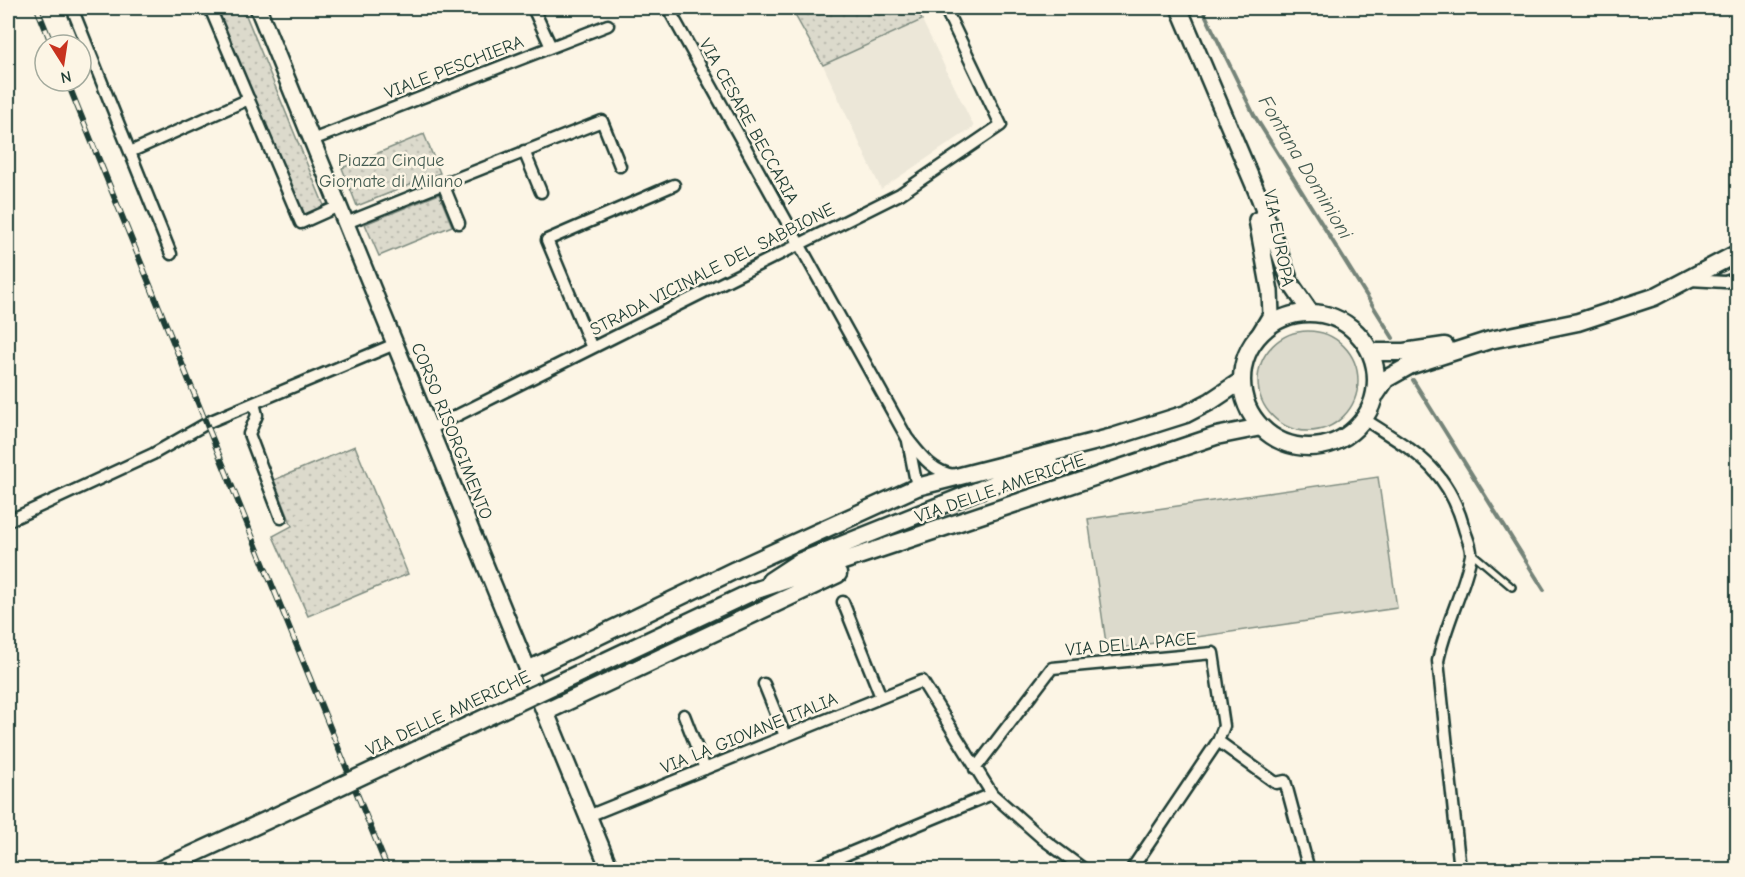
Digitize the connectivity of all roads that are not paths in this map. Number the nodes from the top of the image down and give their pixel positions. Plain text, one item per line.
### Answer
1 (72, 8) edge
2 (210, 8) edge
3 (258, 8) edge
4 (533, 8) edge
5 (668, 8) edge
6 (945, 8) edge
7 (1179, 8) edge
8 (608, 25) dead end
9 (551, 47) junction
10 (249, 99) junction
11 (312, 140) junction
12 (1236, 148) junction
13 (524, 151) junction
14 (130, 152) junction
15 (620, 166) dead end
16 (443, 184) junction
17 (674, 185) dead end
18 (541, 192) dead end
19 (339, 206) junction
20 (346, 223) junction
21 (459, 223) dead end
22 (798, 244) junction
23 (1737, 253) edge
24 (171, 254) dead end
25 (1737, 278) edge
26 (1689, 280) junction
27 (1311, 313) junction
28 (1258, 335) junction
29 (1490, 340) junction
30 (395, 344) junction
31 (592, 348) junction
32 (1371, 352) junction
33 (1241, 381) junction
34 (1375, 395) junction
35 (254, 403) junction
36 (1364, 419) junction
37 (1261, 428) junction
38 (430, 429) junction
39 (1113, 437) junction
40 (907, 438) junction
41 (960, 476) junction
42 (917, 487) junction
43 (281, 518) dead end
44 (8, 521) edge
45 (879, 530) junction
46 (916, 537) junction
47 (1471, 553) junction
48 (1512, 587) dead end
49 (754, 591) junction
50 (843, 602) dead end
51 (528, 670) junction
52 (764, 684) dead end
53 (881, 698) junction
54 (545, 712) junction
55 (684, 715) dead end
56 (785, 736) junction
57 (1218, 741) junction
58 (705, 769) junction
59 (975, 769) junction
60 (992, 794) junction
61 (588, 816) junction
62 (159, 870) edge
63 (610, 870) edge
64 (810, 870) edge
65 (1085, 870) edge
66 (1131, 870) edge
67 (1309, 870) edge
68 (1460, 870) edge

1 - 14 street
2 - 10 street
3 - 11 main road, CORSO RISORGIMENTO
4 - 9 street
5 - 22 street, VIA CESARE BECCARIA
6 - 22 street, STRADA VICINALE DEL SABBIONE
7 - 12 main road, VIA EUROPA
8 - 9 street, VIALE PESCHIERA
9 - 11 street, VIALE PESCHIERA
10 - 14 street
10 - 19 street
11 - 19 main road, CORSO RISORGIMENTO
12 - 27 main road, VIA EUROPA
12 - 28 main road, VIA EUROPA
13 - 15 street
13 - 16 street
13 - 18 street
14 - 24 street
16 - 20 street
16 - 21 street
17 - 31 street
19 - 20 main road, CORSO RISORGIMENTO
20 - 30 main road, CORSO RISORGIMENTO
22 - 31 street, STRADA VICINALE DEL SABBIONE
22 - 40 street, VIA CESARE BECCARIA
23 - 26 main road
25 - 26 street
26 - 29 main road
27 - 28 main road
27 - 32 main road
28 - 33 main road
29 - 32 main road
29 - 34 main road
30 - 35 street
30 - 38 main road, CORSO RISORGIMENTO
31 - 38 street, STRADA VICINALE DEL SABBIONE
32 - 34 main road
33 - 37 main road
33 - 39 main road
34 - 36 main road
35 - 43 street
35 - 44 street
36 - 37 main road
36 - 47 street
37 - 46 main road, VIA DELLE AMERICHE
38 - 51 main road, CORSO RISORGIMENTO
39 - 41 main road
39 - 45 main road, VIA DELLE AMERICHE
40 - 41 street, VIA CESARE BECCARIA
40 - 42 street, VIA CESARE BECCARIA
41 - 42 main road
42 - 45 main road
42 - 51 main road
45 - 49 main road, VIA DELLE AMERICHE
46 - 49 main road, VIA DELLE AMERICHE
46 - 54 main road
47 - 48 lane
47 - 68 street
49 - 62 main road, VIA DELLE AMERICHE, bridge
50 - 53 street
51 - 54 main road, CORSO RISORGIMENTO
52 - 56 street
53 - 56 street, VIA LA GIOVANE ITALIA
53 - 59 street, VIA LA GIOVANE ITALIA
54 - 61 main road, CORSO RISORGIMENTO
55 - 58 street
56 - 58 street, VIA LA GIOVANE ITALIA
57 - 59 street, VIA DELLA PACE
57 - 66 street, VIA DELLA PACE
57 - 67 street
58 - 61 street, VIA LA GIOVANE ITALIA
59 - 60 street
60 - 64 street
60 - 65 street
61 - 63 main road, CORSO RISORGIMENTO

